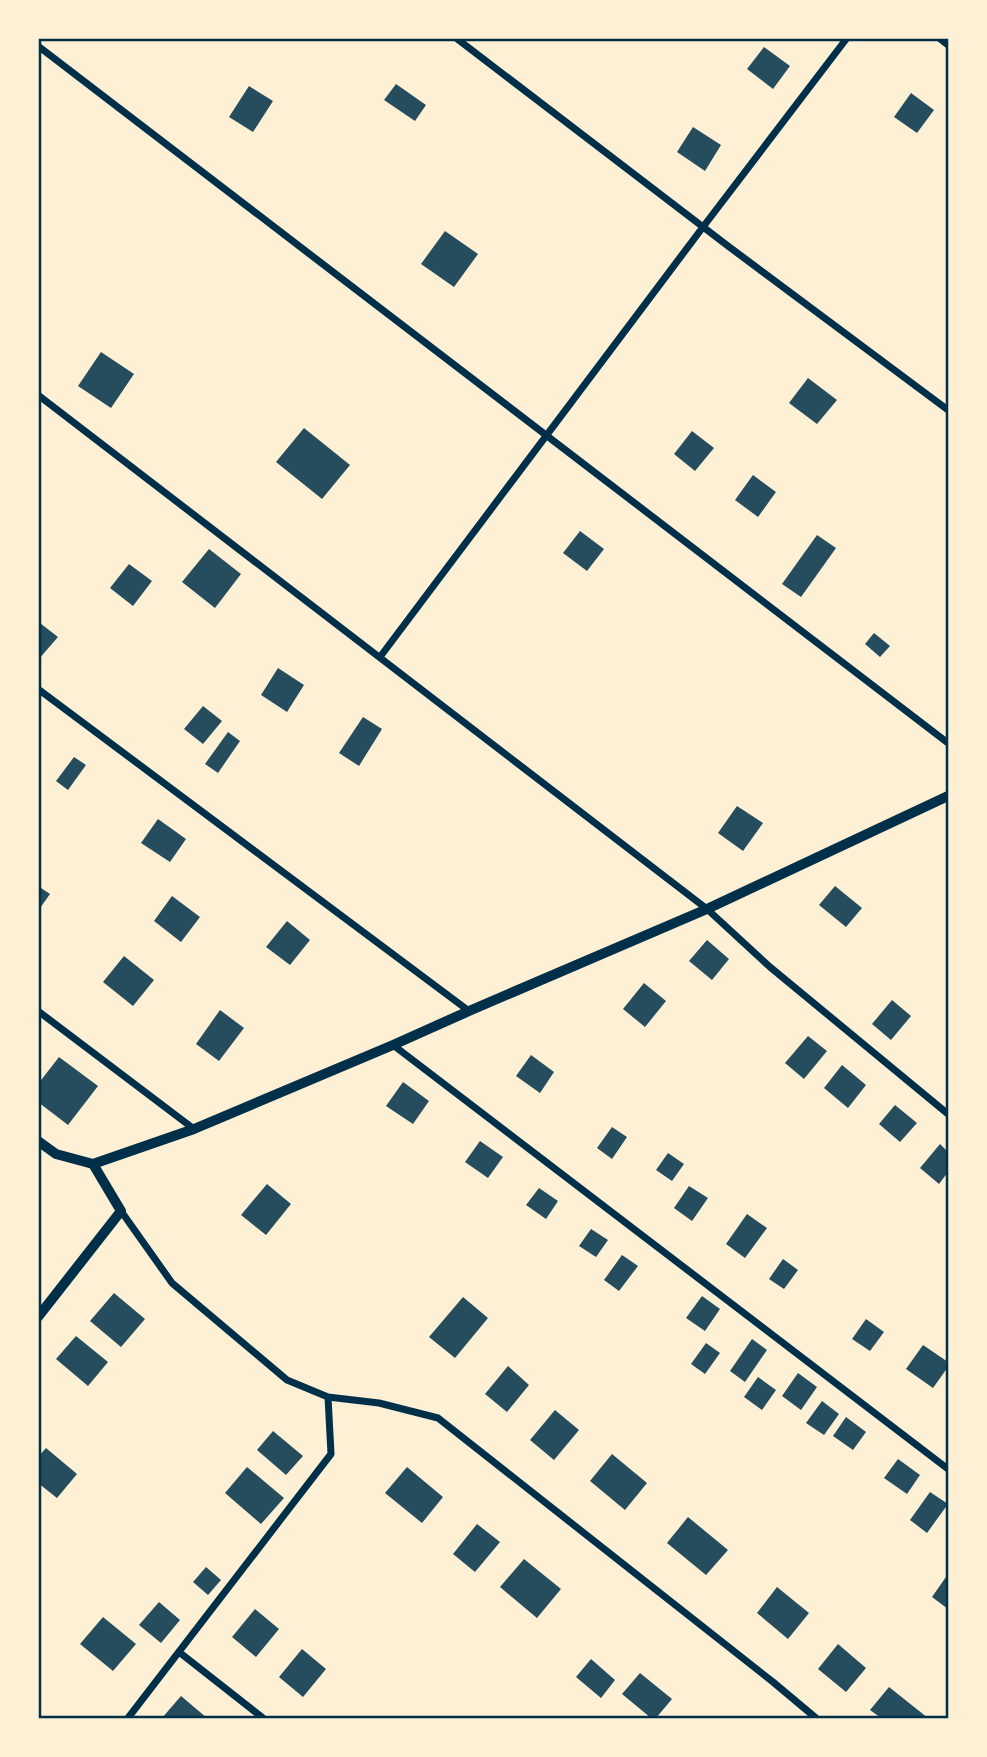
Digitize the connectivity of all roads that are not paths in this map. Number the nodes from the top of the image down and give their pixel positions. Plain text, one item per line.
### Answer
1 (456, 38) edge
2 (847, 38) edge
3 (939, 38) edge
4 (38, 46) edge
5 (948, 46) edge
6 (703, 227) junction
7 (38, 395) edge
8 (948, 410) edge
9 (546, 435) junction
10 (380, 657) junction
11 (38, 689) edge
12 (948, 743) edge
13 (948, 796) edge
14 (707, 909) junction
15 (38, 1010) edge
16 (469, 1010) junction
17 (393, 1045) junction
18 (948, 1114) edge
19 (194, 1129) junction
20 (38, 1142) edge
21 (93, 1164) junction
22 (121, 1211) junction
23 (38, 1317) edge
24 (328, 1397) junction
25 (948, 1469) edge
26 (179, 1652) junction
27 (128, 1718) edge
28 (263, 1718) edge
29 (816, 1718) edge

1 - 6 street
2 - 6 street
3 - 5 street
4 - 9 street
6 - 8 street
6 - 9 street
7 - 10 street
9 - 10 street
9 - 12 street
10 - 14 street
11 - 16 street
13 - 14 street
14 - 16 street
14 - 18 street
15 - 19 street
16 - 17 street
17 - 19 street
17 - 25 street
19 - 21 street
20 - 21 street
21 - 22 street
22 - 23 street
22 - 24 street
24 - 26 street
24 - 29 street
26 - 27 street
26 - 28 street

